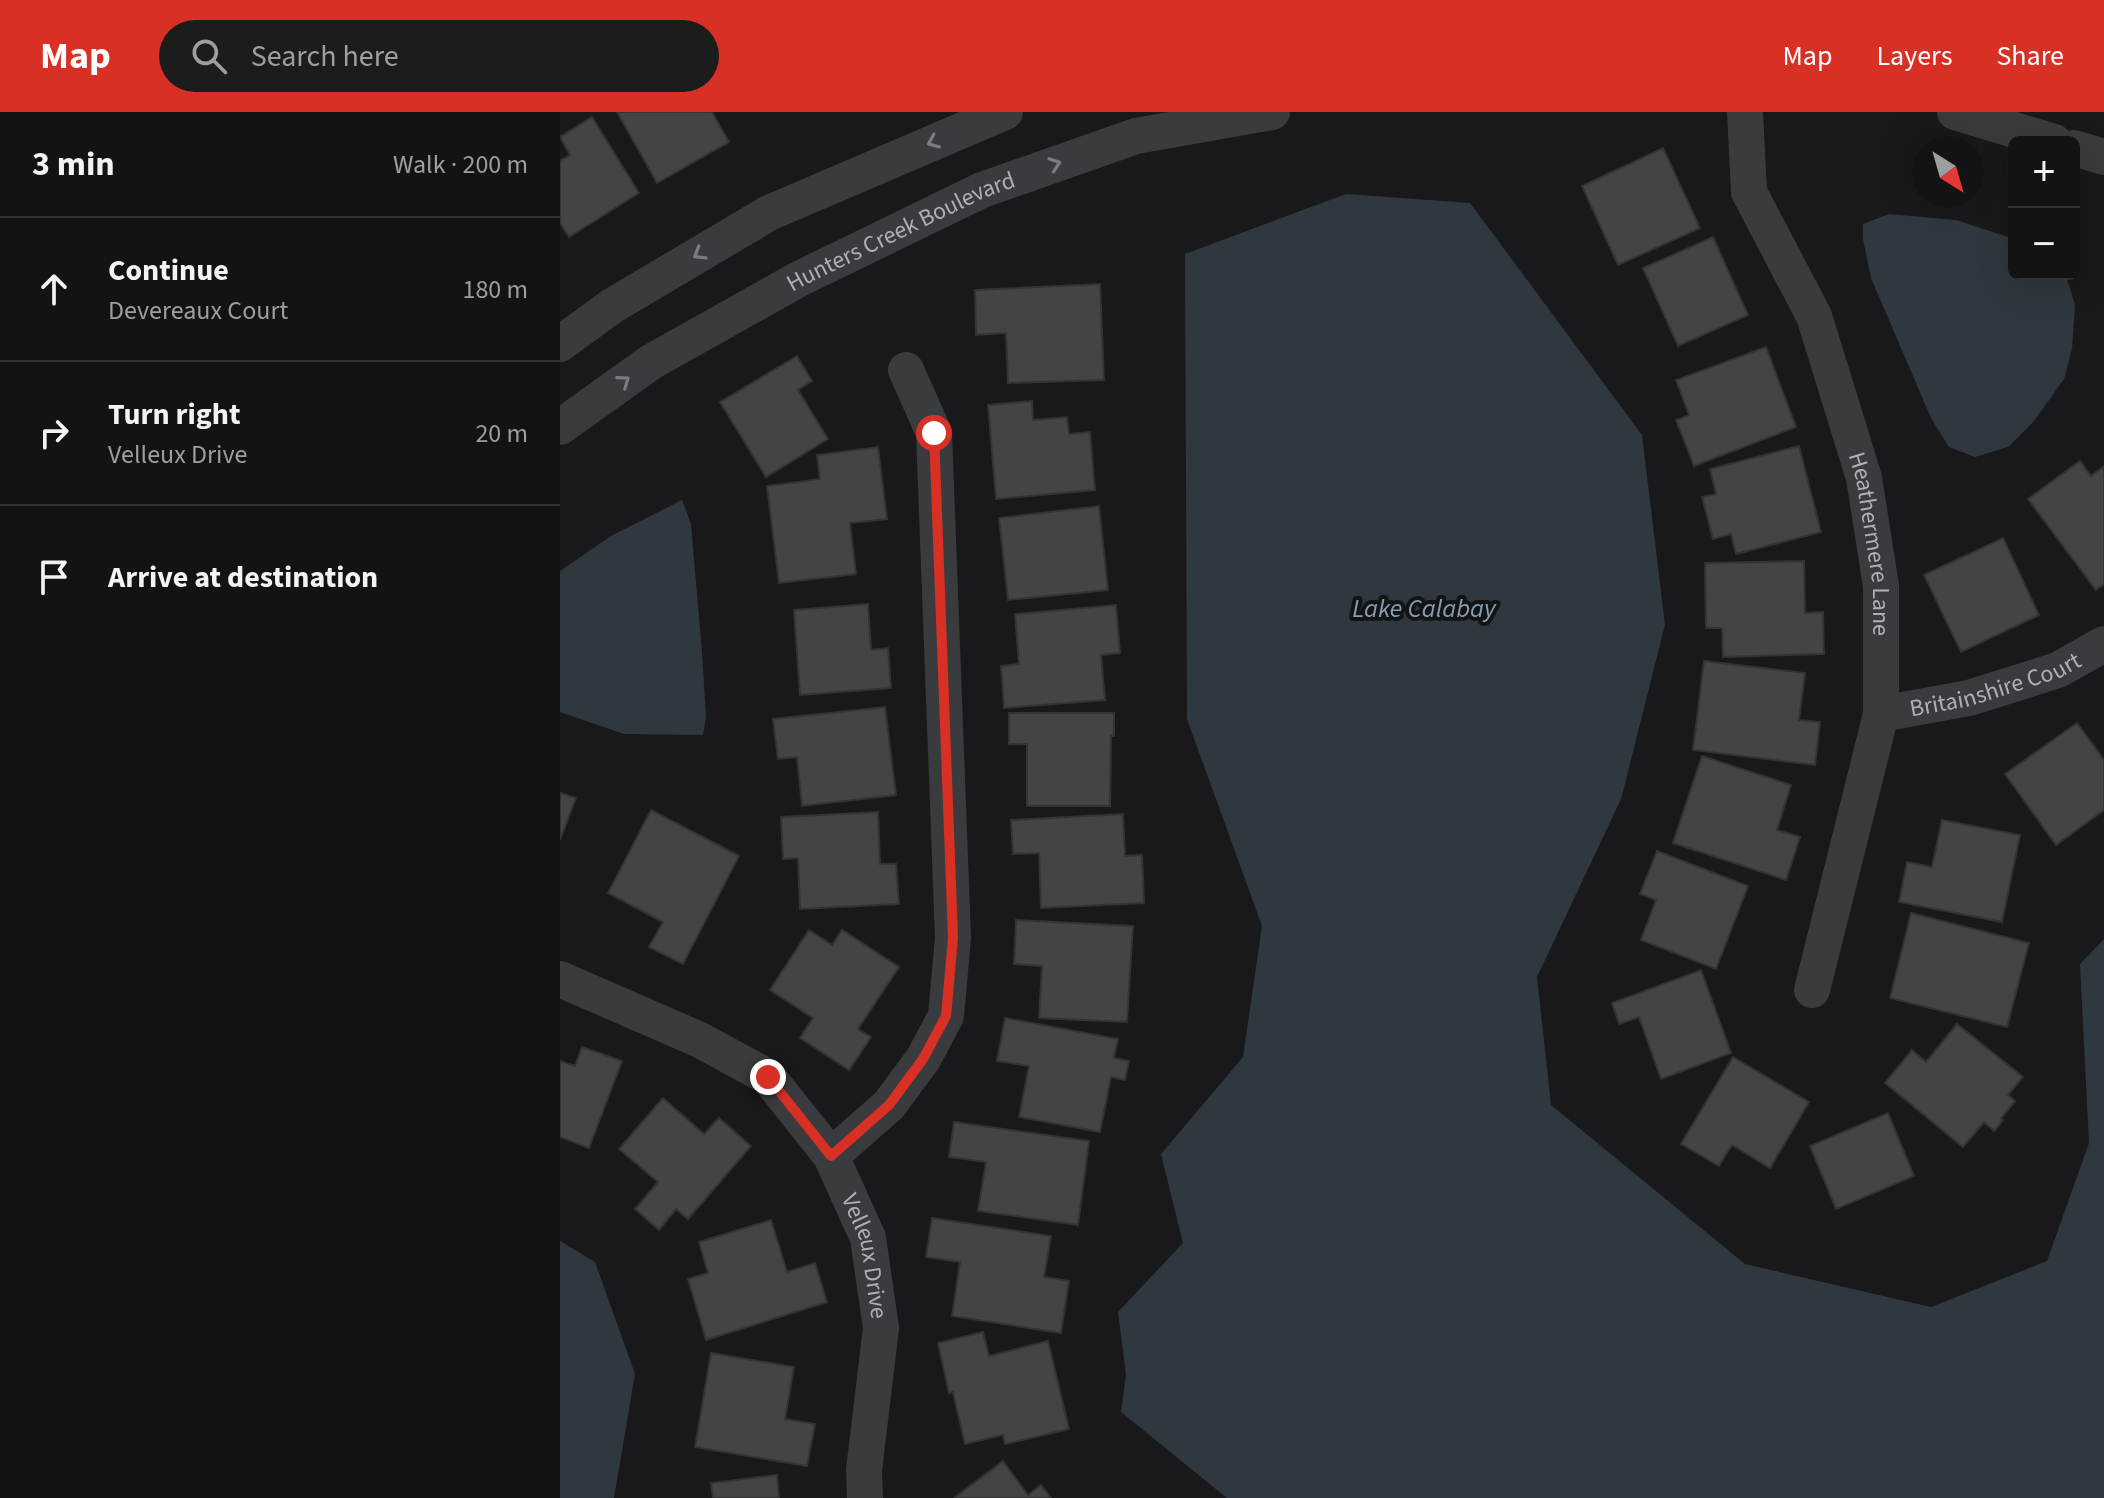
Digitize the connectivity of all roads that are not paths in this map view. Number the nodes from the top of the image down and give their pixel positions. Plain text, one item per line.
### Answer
1 (1005, 112) edge
2 (1272, 112) edge
3 (1745, 112) edge
4 (1955, 112) edge
5 (1132, 124) edge
6 (2034, 136) edge
7 (2080, 150) edge
8 (2104, 157) edge
9 (560, 344) edge
10 (906, 370) dead end
11 (560, 427) edge
12 (2104, 644) edge
13 (1881, 714) junction
14 (560, 979) edge
15 (1812, 990) dead end
16 (831, 1156) junction
17 (865, 1498) edge

1 -> 9 street
2 - 5 street, Hunters Creek Boulevard
3 - 13 street, Heathermere Lane
4 - 6 street
11 -> 5 street, Hunters Creek Boulevard
7 - 8 street
10 - 16 street
12 - 13 street, Britainshire Court
13 - 15 street, Heathermere Lane
14 - 16 street, Velleux Drive
16 - 17 street, Velleux Drive

